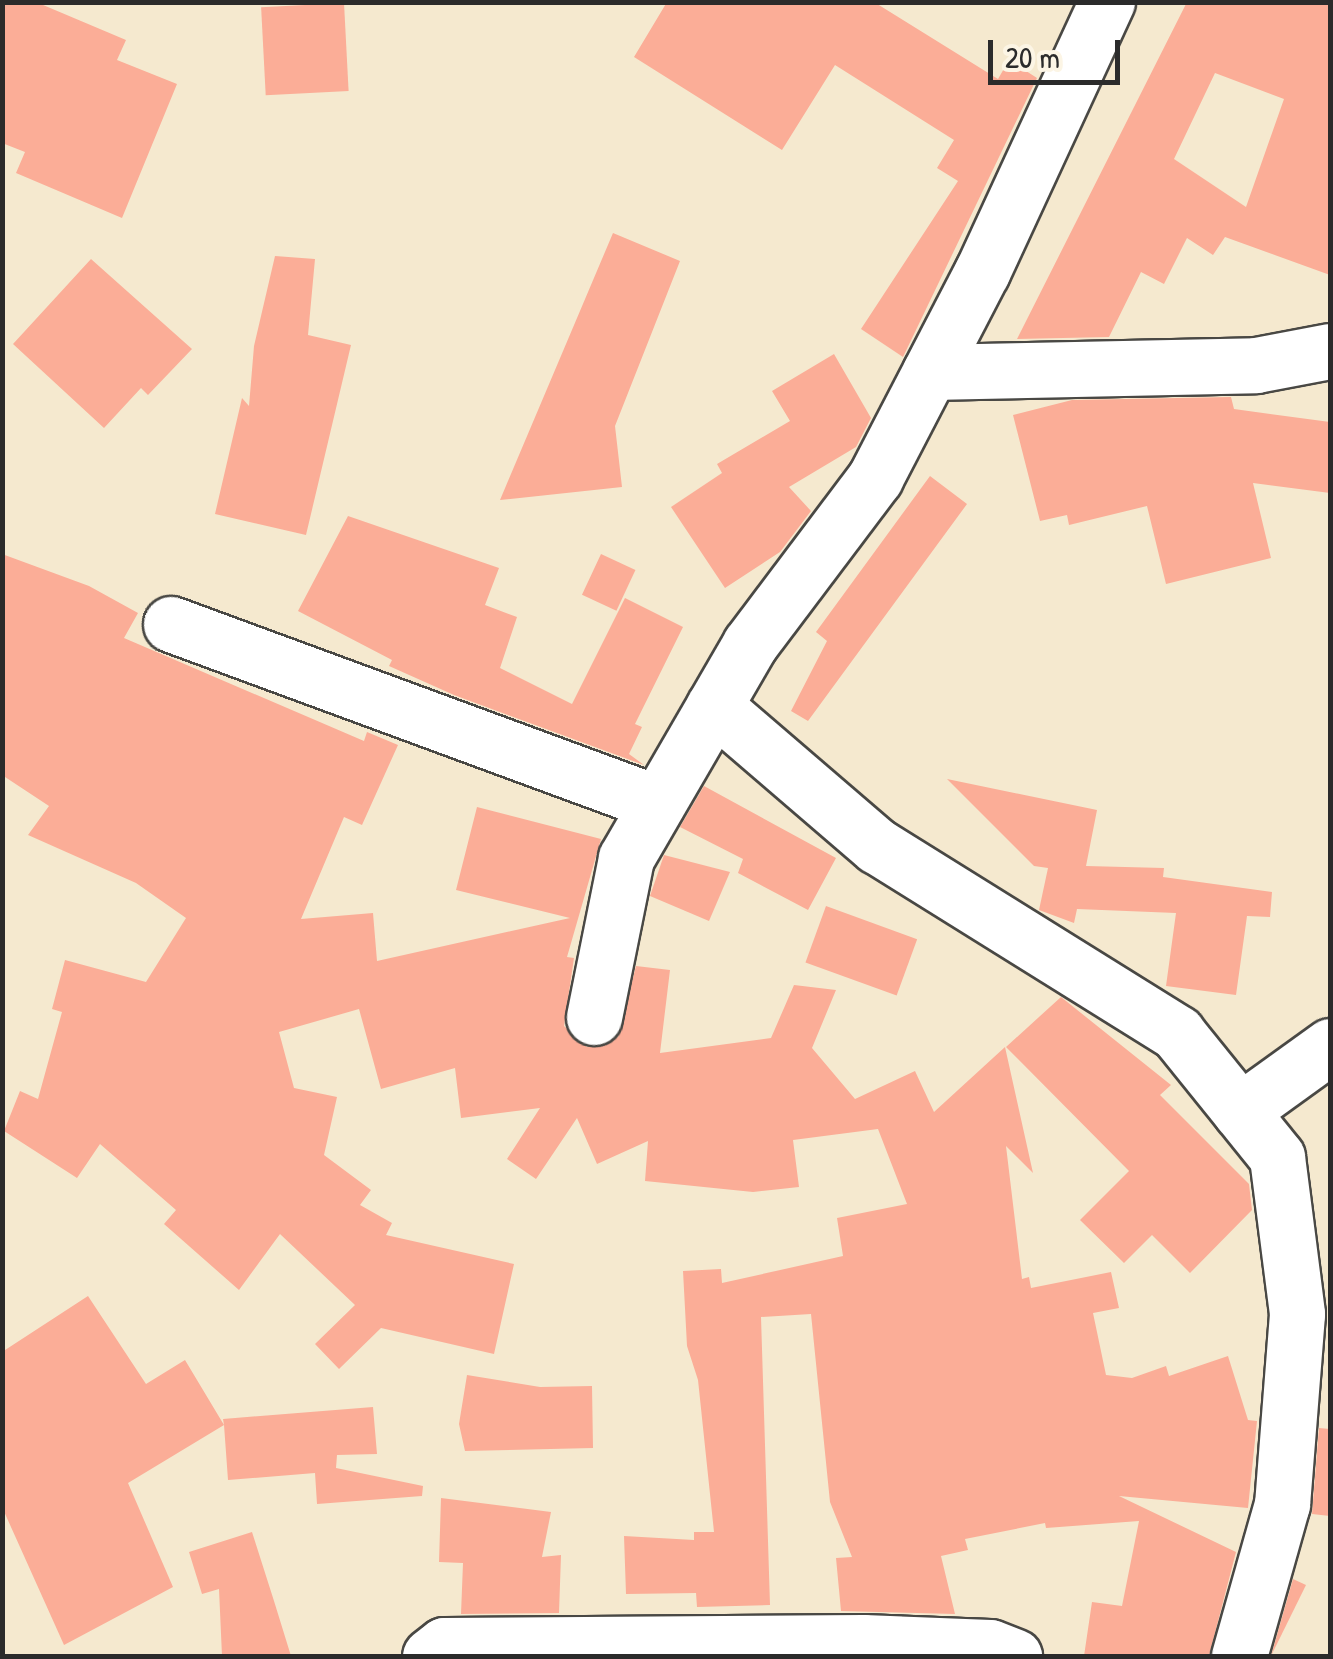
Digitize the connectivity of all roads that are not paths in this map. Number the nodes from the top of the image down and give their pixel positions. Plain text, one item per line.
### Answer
1 (1107, 2) edge
2 (1330, 350) edge
3 (930, 372) junction
4 (171, 624) dead end
5 (714, 706) junction
6 (657, 804) junction
7 (594, 1017) dead end
8 (1330, 1046) edge
9 (1240, 1112) junction
10 (430, 1656) edge
11 (1014, 1656) edge
12 (1239, 1656) edge

1 - 3 street
2 - 3 street
3 - 5 street
4 - 6 street
5 - 6 street
5 - 9 street
6 - 7 street
8 - 9 street
9 - 12 street
10 - 11 street

